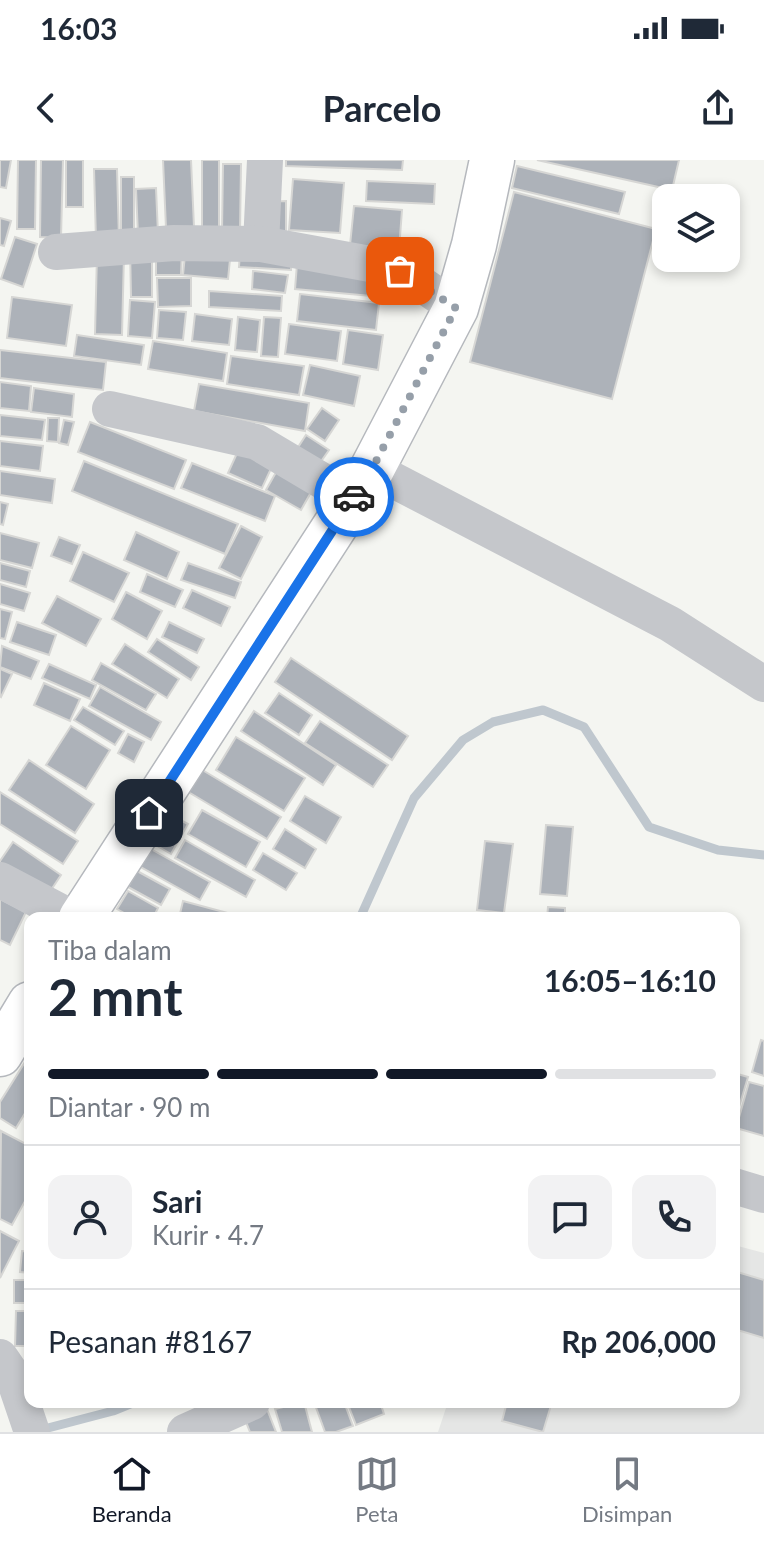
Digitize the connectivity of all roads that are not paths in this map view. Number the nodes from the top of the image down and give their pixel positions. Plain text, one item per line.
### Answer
1 (265, 160) edge
2 (492, 160) edge
3 (261, 244) junction
4 (56, 252) dead end
5 (456, 308) junction
6 (110, 409) dead end
7 (362, 484) junction
8 (764, 684) edge
9 (0, 880) edge
10 (61, 912) edge
11 (85, 912) edge
12 (24, 1014) edge
13 (0, 1054) edge
14 (740, 1188) edge
15 (764, 1195) edge
16 (0, 1357) edge
17 (24, 1407) edge
18 (239, 1408) edge
19 (185, 1432) edge

1 - 3 street
2 - 5 main road
3 - 4 street
3 - 5 street
5 - 7 main road
6 - 7 street
7 - 8 street
7 - 11 main road
9 - 10 street
12 - 13 main road
14 - 15 street
16 - 17 street
18 - 19 street

